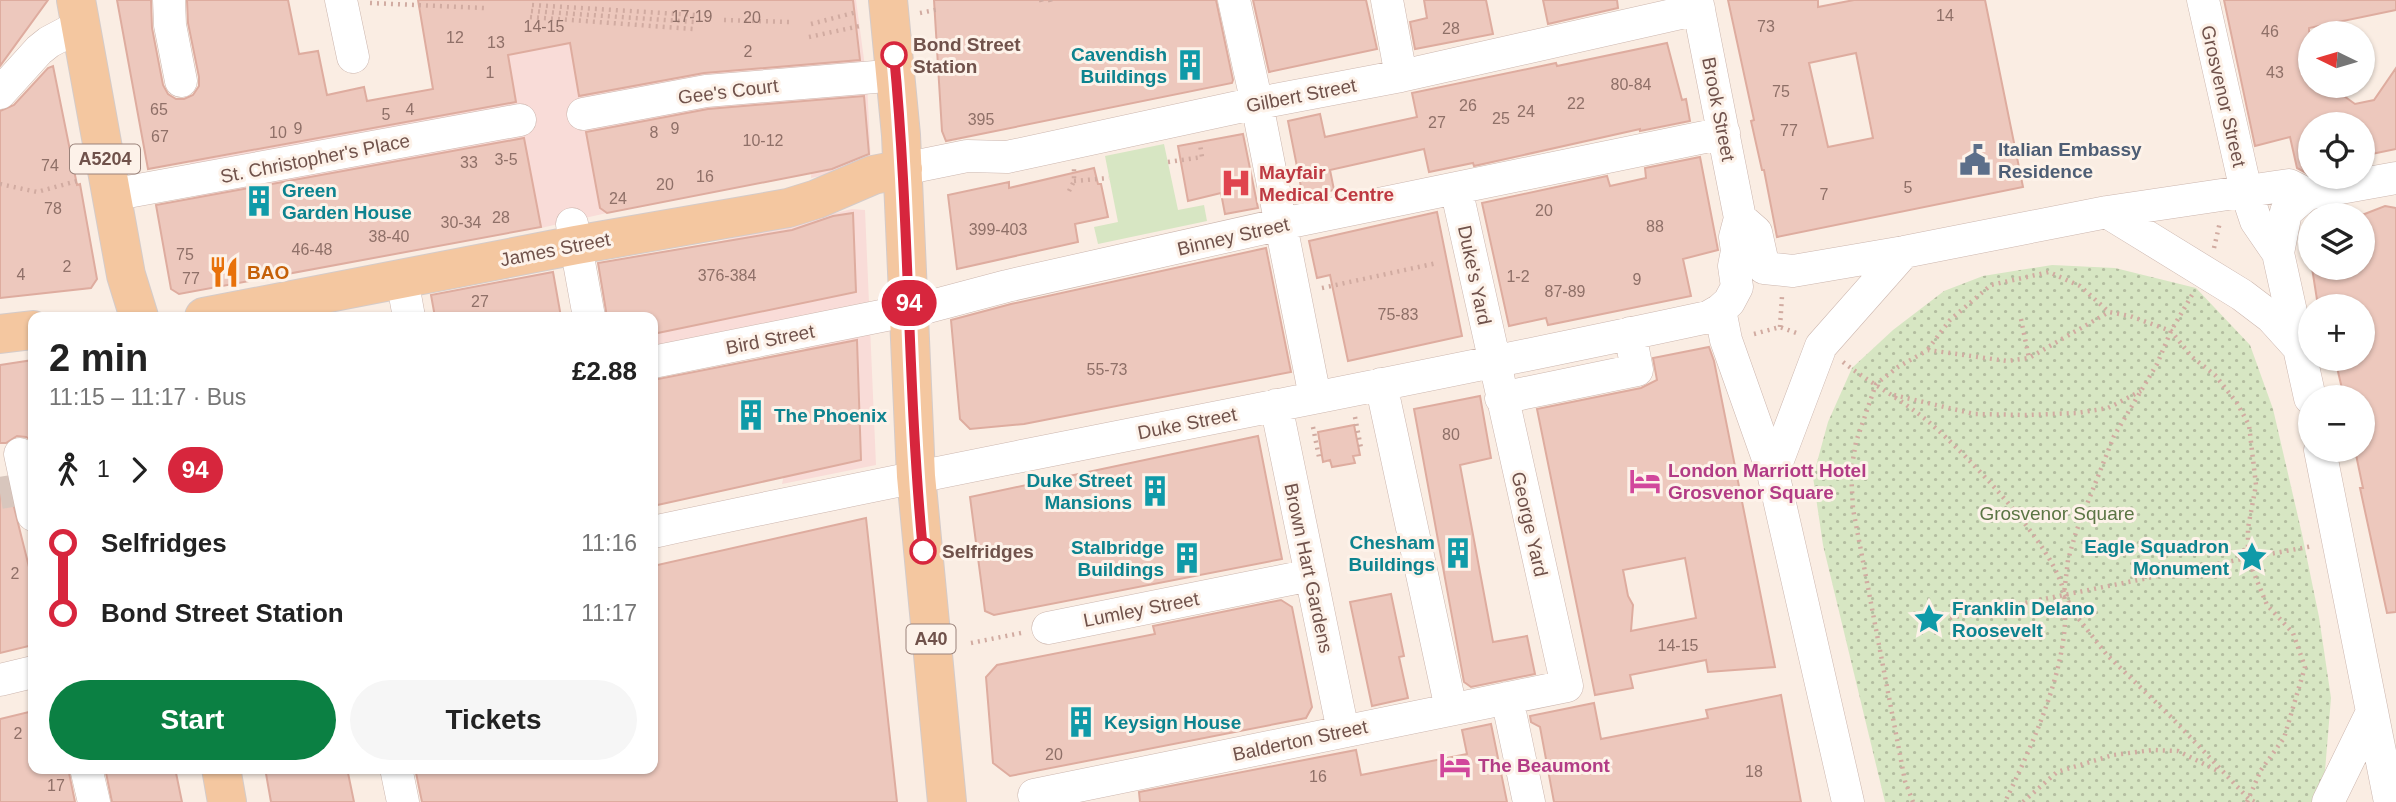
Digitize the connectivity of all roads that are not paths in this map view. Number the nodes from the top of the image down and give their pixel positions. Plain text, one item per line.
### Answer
1 (169, 0) edge
2 (888, 0) edge
3 (1234, 0) edge
4 (1387, 0) edge
5 (2203, 0) edge
6 (352, 1) edge
7 (1698, 5) edge
8 (79, 13) edge
9 (353, 57) dead end
10 (1401, 76) junction
11 (875, 77) dead end
12 (181, 81) dead end
13 (0, 93) edge
14 (1257, 104) junction
15 (583, 114) dead end
16 (520, 120) dead end
17 (1724, 133) junction
18 (903, 169) junction
19 (2396, 178) edge
20 (109, 183) junction
21 (1456, 188) junction
22 (2246, 191) junction
23 (2306, 194) junction
24 (2107, 212) junction
25 (1740, 218) junction
26 (1281, 225) junction
27 (574, 235) junction
28 (1904, 252) junction
29 (2278, 253) junction
30 (402, 279) junction
31 (1773, 279) junction
32 (1729, 299) junction
33 (303, 308) edge
34 (137, 312) edge
35 (259, 312) edge
36 (408, 312) edge
37 (588, 312) edge
38 (898, 314) junction
39 (28, 331) edge
40 (1630, 333) junction
41 (0, 334) edge
42 (2298, 340) edge
43 (2298, 347) edge
44 (658, 361) edge
45 (1494, 362) junction
46 (1381, 384) junction
47 (1315, 397) junction
48 (1501, 398) junction
49 (1276, 405) junction
50 (20, 454) dead end
51 (2322, 462) edge
52 (1773, 473) junction
53 (916, 476) junction
54 (24, 498) edge
55 (658, 530) edge
56 (1311, 575) junction
57 (1048, 628) road end
58 (28, 673) edge
59 (0, 680) edge
60 (1567, 686) joint
61 (1507, 698) junction
62 (1451, 709) junction
63 (2372, 712) junction
64 (1343, 731) junction
65 (87, 774) edge
66 (222, 774) edge
67 (397, 774) edge
68 (1080, 794) edge
69 (1034, 795) dead end
70 (94, 802) edge
71 (227, 802) edge
72 (403, 802) edge
73 (947, 802) edge
74 (1529, 802) edge
75 (1848, 802) edge
76 (2328, 802) edge
77 (2390, 802) edge

1 - 12 street
2 - 18 main road, A40
3 - 14 street
4 - 10 street
5 - 22 street, Grosvenor Street
6 - 9 street
7 - 10 street, Gilbert Street
7 - 17 street, Brook Street
8 - 13 street
8 - 20 main road, A5204
10 - 14 street, Gilbert Street
11 - 15 street, Gee's Court
14 - 18 street, Gilbert Street
14 - 26 street
16 - 20 street, St. Christopher's Place
17 - 21 street, Binney Street
17 - 25 street, Brook Street
18 - 27 main road, James Street
18 - 38 main road, A40
19 - 23 street
20 - 34 main road, A5204
21 - 26 street, Binney Street
21 - 45 street, Duke's Yard
22 - 23 street
22 - 24 street
22 - 29 street
23 - 29 street
24 - 28 street
24 - 43 street
25 - 31 street, Brook Street
25 - 32 street, Brook Street
26 - 38 street, Binney Street
26 - 47 street
27 - 30 main road, James Street
27 - 37 street
28 - 31 street
28 - 52 street
29 - 42 street
30 - 33 main road, James Street
30 - 36 street
31 - 32 street
32 - 40 street, Duke Street
32 - 52 street
33 - 35 main road, James Street
38 - 44 street, Bird Street
38 - 53 main road, A40
39 - 41 main road
40 - 45 street, Duke Street
40 - 48 street
45 - 46 street, Duke Street
45 - 48 street, George Yard
46 - 47 street, Duke Street
46 - 62 street
47 - 49 street, Duke Street
48 - 60 street, George Yard
49 - 53 street, Duke Street
49 - 56 street, Brown Hart Gardens
50 - 54 street
51 - 63 street
52 - 75 street
53 - 55 street, Duke Street
53 - 73 main road, A40
56 - 57 street, Lumley Street
56 - 64 street, Brown Hart Gardens
58 - 59 street
60 - 61 street, Balderton Street
61 - 62 street, Balderton Street
61 - 74 street
62 - 64 street, Balderton Street
63 - 76 street
63 - 77 street
64 - 68 street, Balderton Street
65 - 70 street
66 - 71 main road
67 - 72 street
68 - 69 street, Balderton Street

